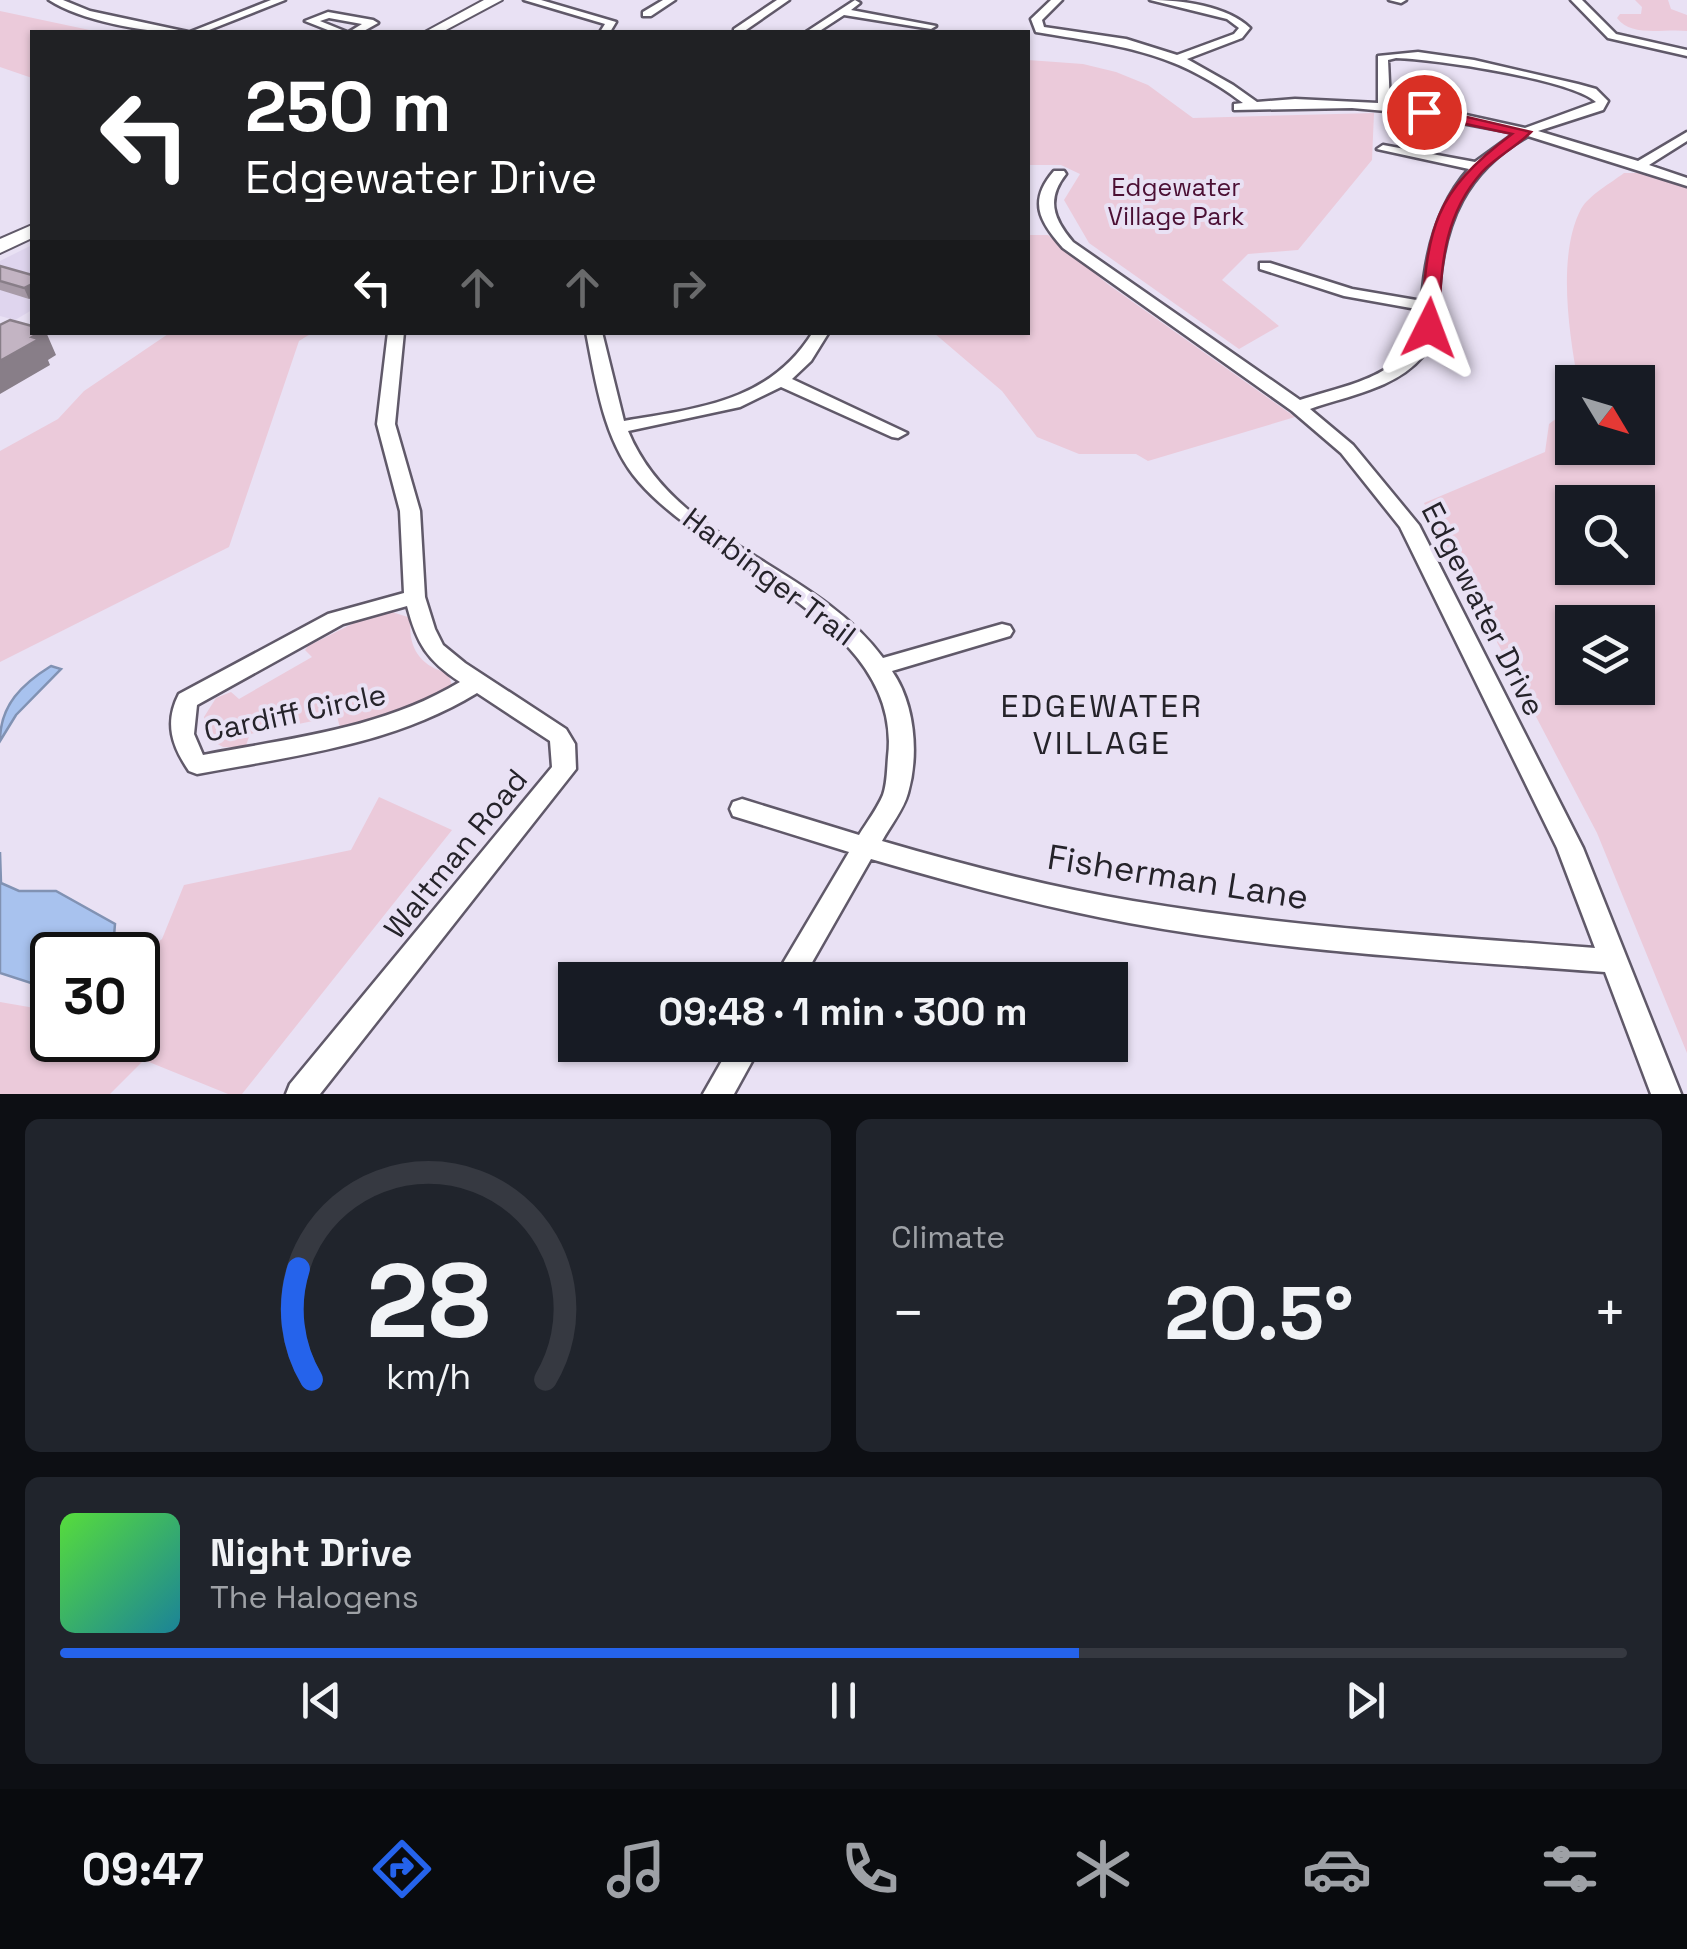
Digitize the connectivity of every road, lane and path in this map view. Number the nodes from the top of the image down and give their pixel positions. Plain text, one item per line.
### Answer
1 (54, 0) edge
2 (280, 0) edge
3 (496, 0) edge
4 (528, 0) edge
5 (670, 0) edge
6 (784, 0) edge
7 (858, 0) edge
8 (1057, 0) edge
9 (1155, 0) edge
10 (1576, 0) edge
11 (845, 12) junction
12 (647, 14) dead end
13 (931, 26) dead end
14 (172, 30) edge
15 (200, 30) edge
16 (336, 30) edge
17 (358, 30) edge
18 (436, 30) edge
19 (607, 30) edge
20 (741, 30) edge
21 (814, 30) edge
22 (1687, 53) edge
23 (1179, 58) junction
24 (1253, 105) junction
25 (1384, 106) junction
26 (1238, 107) dead end
27 (1524, 132) junction
28 (1687, 136) edge
29 (1383, 150) dead end
30 (1638, 166) junction
31 (1478, 167) junction
32 (1060, 174) dead end
33 (1687, 182) edge
34 (1036, 198) edge
35 (30, 232) edge
36 (0, 247) edge
37 (1265, 266) dead end
38 (1429, 307) junction
39 (396, 335) edge
40 (595, 335) edge
41 (819, 335) edge
42 (782, 381) junction
43 (1298, 407) junction
44 (618, 427) junction
45 (898, 433) dead end
46 (415, 596) junction
47 (1002, 631) dead end
48 (883, 666) junction
49 (477, 682) junction
50 (742, 809) dead end
51 (868, 848) junction
52 (1614, 961) junction
53 (798, 962) edge
54 (738, 1062) edge
55 (301, 1094) edge
56 (718, 1094) edge
57 (1666, 1094) edge

1 - 14 street
2 - 15 street
3 - 18 street
4 - 19 street
5 - 12 street
6 - 20 street
7 - 11 street
8 - 23 street
9 - 23 street
10 - 22 street
11 - 13 street
11 - 21 street
16 - 17 street
23 - 24 street
24 - 25 street
24 - 26 street
25 - 27 street
25 - 27 street
27 - 30 street
27 - 31 street
28 - 30 street
29 - 31 street
30 - 33 street
31 - 38 street
32 - 34 street, Edgewater Drive
34 - 43 street, Edgewater Drive
35 - 36 street
37 - 38 street
38 - 43 street
39 - 46 street, Waltman Road
40 - 44 street, Harbinger Trail
41 - 42 street
42 - 44 street
42 - 45 street
43 - 52 street, Edgewater Drive
44 - 48 street, Harbinger Trail
46 - 49 street, Waltman Road
46 - 49 street, Cardiff Circle
47 - 48 street
48 - 51 street, Harbinger Trail
49 - 55 street, Waltman Road
50 - 51 street, Fisherman Lane
51 - 52 street, Fisherman Lane
51 - 53 street, Harbinger Trail
52 - 57 street, Edgewater Drive
54 - 56 street

